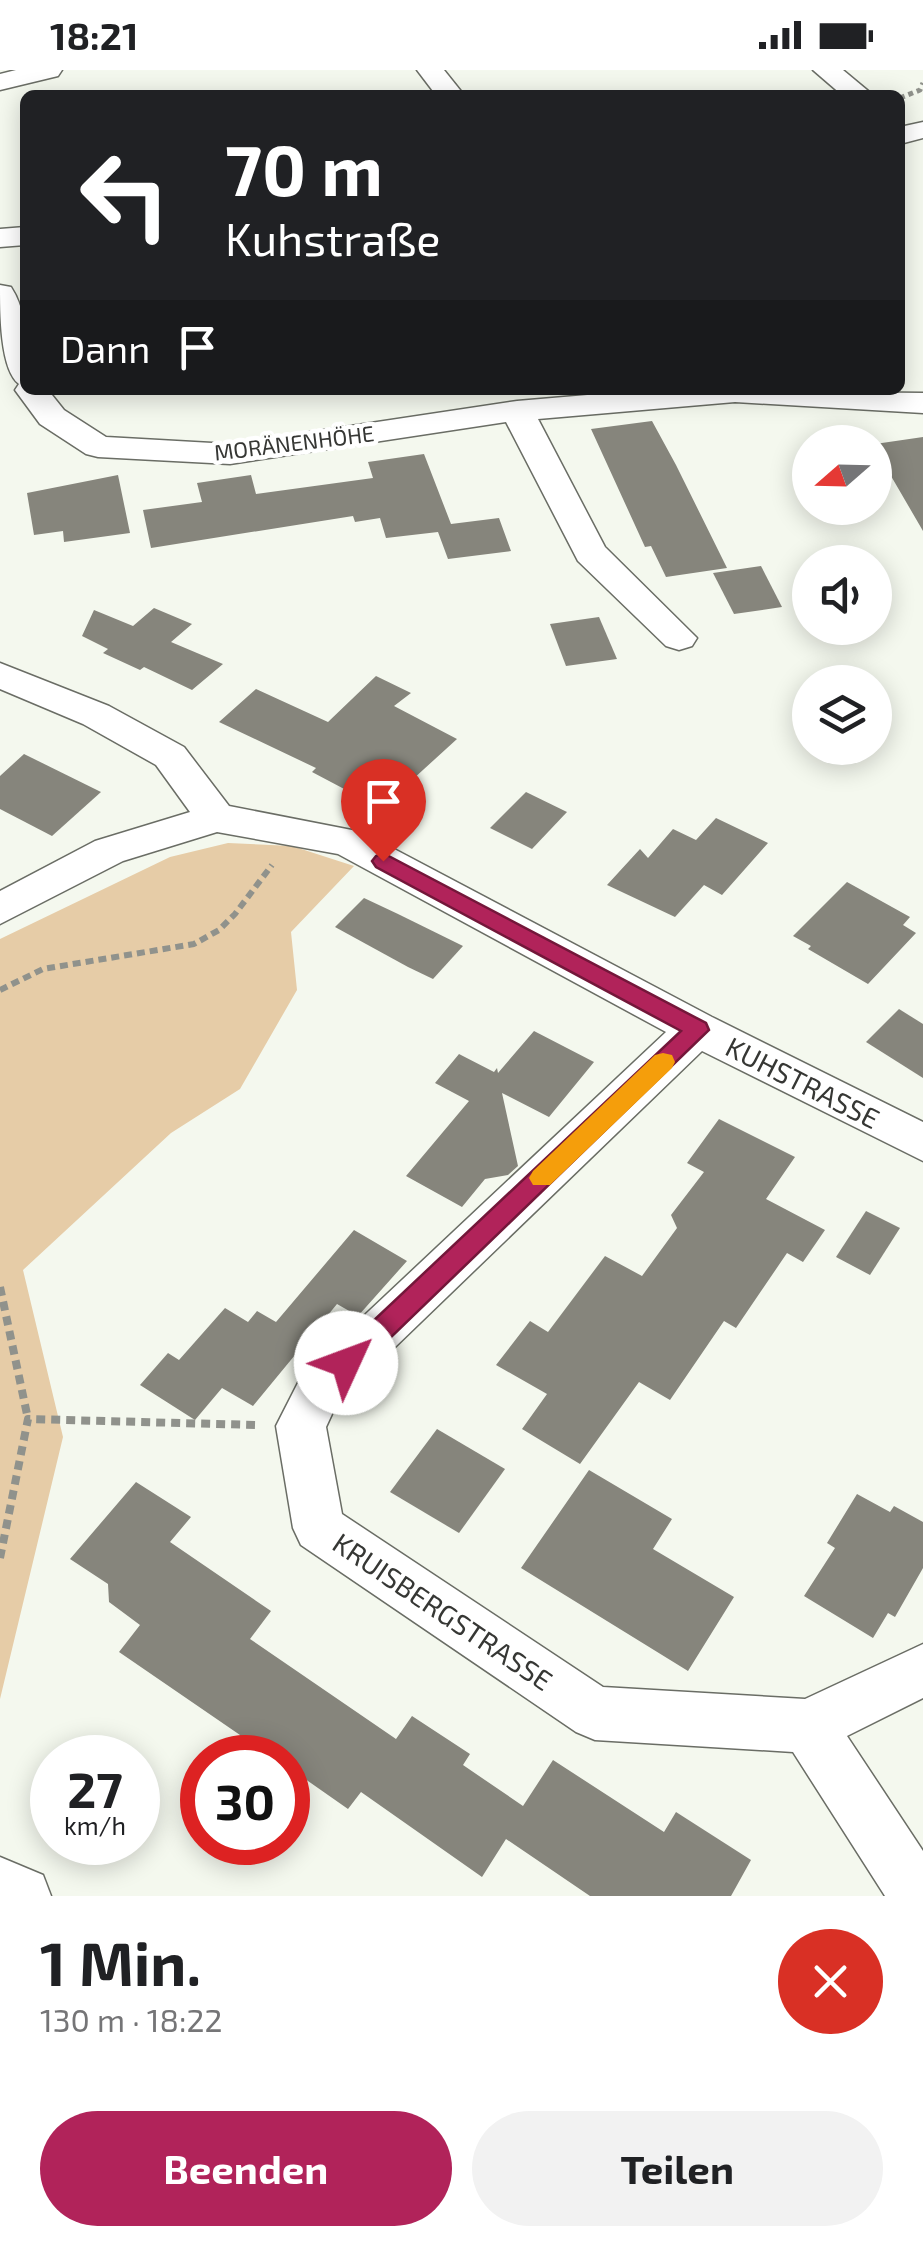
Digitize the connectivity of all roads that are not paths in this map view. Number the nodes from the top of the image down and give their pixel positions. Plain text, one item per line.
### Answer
1 (49, 70) edge
2 (430, 70) edge
3 (826, 70) edge
4 (0, 82) edge
5 (446, 90) edge
6 (852, 90) edge
7 (0, 294) edge
8 (20, 360) edge
9 (35, 395) edge
10 (700, 395) edge
11 (791, 395) edge
12 (923, 402) edge
13 (517, 411) junction
14 (679, 638) dead end
15 (0, 675) edge
16 (216, 818) junction
17 (0, 909) edge
18 (698, 1030) junction
19 (923, 1143) edge
20 (923, 1670) edge
21 (808, 1726) junction
22 (0, 1886) edge
23 (22, 1896) edge
24 (919, 1896) edge

1 - 4 street
2 - 5 street
3 - 6 street
7 - 8 street
9 - 13 street, MORÄNENHÖHE
10 - 13 street, MORÄNENHÖHE
11 - 12 street, MORÄNENHÖHE
13 - 14 street
15 - 16 street
16 - 17 street
16 - 18 street, KUHSTRASSE
18 - 19 street, KUHSTRASSE
18 - 21 street, KRUISBERGSTRASSE
20 - 21 street, KRUISBERGSTRASSE
21 - 24 street
22 - 23 street

